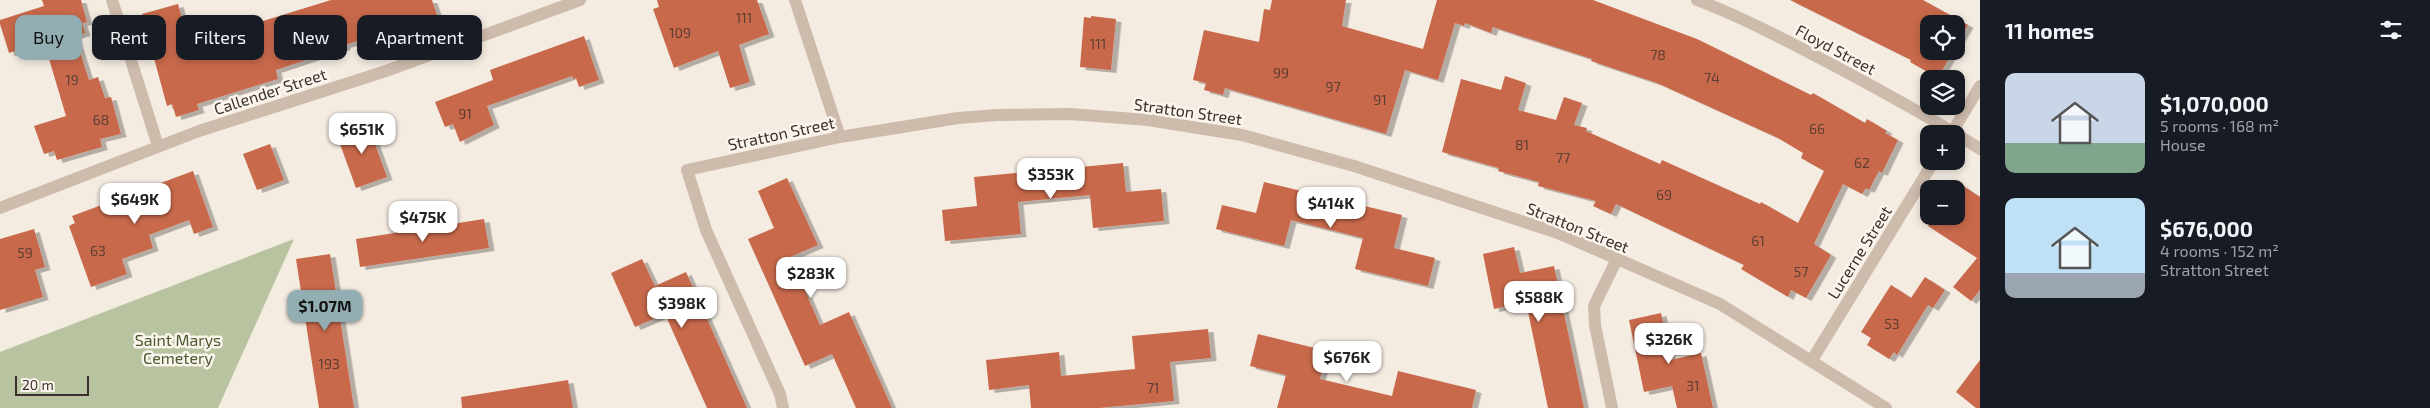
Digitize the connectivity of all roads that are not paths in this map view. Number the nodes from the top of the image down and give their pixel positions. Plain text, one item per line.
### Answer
1 (112, 0) edge
2 (580, 0) edge
3 (795, 0) edge
4 (1697, 0) edge
5 (1980, 86) edge
6 (1938, 125) edge
7 (1957, 125) edge
8 (840, 137) junction
9 (1965, 140) edge
10 (158, 146) junction
11 (1980, 149) edge
12 (1928, 170) edge
13 (0, 208) edge
14 (1617, 259) junction
15 (1812, 360) junction
16 (783, 408) edge
17 (1612, 408) edge
18 (1886, 408) edge

1 - 10 street
2 - 10 street, Callender Street
3 - 8 street
4 - 6 street, Floyd Street
5 - 7 street
8 - 14 street, Stratton Street
8 - 16 street, Stratton Street
9 - 11 street, Floyd Street
10 - 13 street, Callender Street
12 - 15 street, Lucerne Street
14 - 15 street, Stratton Street
14 - 17 street
15 - 18 street, Stratton Street

